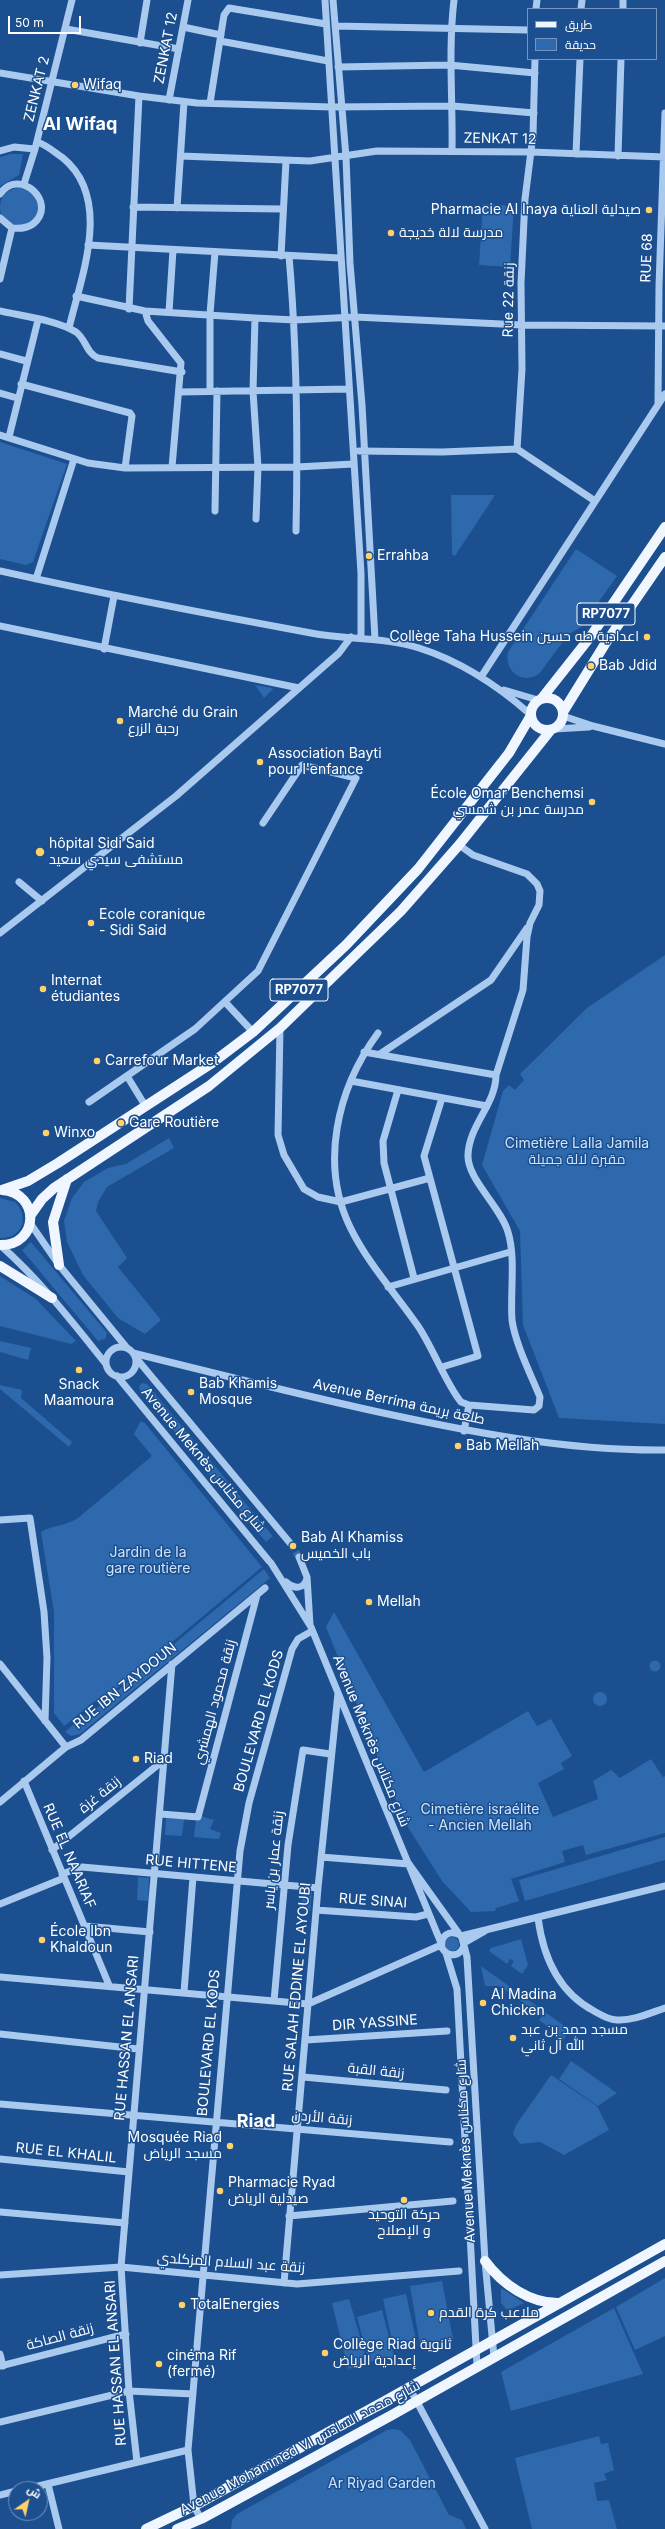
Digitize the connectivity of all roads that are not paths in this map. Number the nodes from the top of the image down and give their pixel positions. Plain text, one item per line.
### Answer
1 (72, 0) edge
2 (147, 0) edge
3 (188, 0) edge
4 (325, 0) edge
5 (333, 0) edge
6 (454, 0) edge
7 (326, 24) junction
8 (335, 26) junction
9 (184, 27) junction
10 (451, 28) junction
11 (66, 29) junction
12 (527, 30) edge
13 (220, 38) junction
14 (140, 43) junction
15 (179, 49) junction
16 (536, 60) edge
17 (580, 60) edge
18 (621, 60) edge
19 (328, 61) junction
20 (449, 65) junction
21 (338, 67) junction
22 (0, 73) edge
23 (535, 73) junction
24 (52, 81) junction
25 (139, 96) junction
26 (169, 100) junction
27 (184, 102) junction
28 (210, 103) junction
29 (453, 106) junction
30 (331, 107) junction
31 (341, 107) junction
32 (534, 113) junction
33 (665, 113) edge
34 (36, 146) junction
35 (0, 151) edge
36 (452, 151) junction
37 (532, 152) junction
38 (576, 154) junction
39 (181, 156) junction
40 (618, 156) junction
41 (346, 157) junction
42 (665, 157) edge
43 (335, 159) junction
44 (286, 161) junction
45 (24, 184) junction
46 (0, 194) edge
47 (133, 207) junction
48 (177, 208) junction
49 (282, 209) junction
50 (1, 219) edge
51 (12, 228) junction
52 (88, 245) junction
53 (133, 249) junction
54 (173, 250) junction
55 (215, 252) junction
56 (281, 256) junction
57 (289, 256) junction
58 (340, 258) junction
59 (0, 279) edge
60 (76, 296) junction
61 (129, 309) junction
62 (0, 311) edge
63 (145, 311) junction
64 (169, 312) junction
65 (210, 314) junction
66 (344, 317) junction
67 (355, 317) junction
68 (255, 318) junction
69 (38, 320) junction
70 (295, 320) junction
71 (522, 325) junction
72 (662, 326) edge
73 (69, 328) junction
74 (0, 354) edge
75 (26, 361) junction
76 (182, 372) junction
77 (21, 384) junction
78 (349, 390) junction
79 (213, 391) junction
80 (253, 391) junction
81 (180, 392) junction
82 (296, 392) junction
83 (0, 393) edge
84 (665, 394) edge
85 (17, 398) junction
86 (658, 404) junction
87 (0, 435) edge
88 (9, 437) junction
89 (517, 449) junction
90 (363, 450) junction
91 (353, 451) junction
92 (74, 459) junction
93 (353, 464) junction
94 (172, 467) junction
95 (216, 467) junction
96 (258, 467) junction
97 (297, 467) junction
98 (125, 468) junction
99 (595, 500) junction
100 (215, 511) dead end
101 (256, 519) dead end
102 (665, 527) edge
103 (296, 531) dead end
104 (665, 557) edge
105 (0, 571) edge
106 (36, 579) junction
107 (114, 596) junction
108 (0, 626) edge
109 (351, 637) junction
110 (361, 638) junction
111 (375, 639) junction
112 (104, 648) junction
113 (481, 678) junction
114 (299, 688) junction
115 (500, 689) junction
116 (540, 699) junction
117 (563, 714) junction
118 (530, 715) junction
119 (593, 726) junction
120 (552, 730) junction
121 (665, 744) edge
122 (263, 823) dead end
123 (458, 845) junction
124 (19, 882) dead end
125 (42, 901) junction
126 (530, 923) junction
127 (0, 933) edge
128 (224, 1002) junction
129 (280, 1028) junction
130 (253, 1032) junction
131 (378, 1033) dead end
132 (364, 1052) junction
133 (380, 1054) junction
134 (496, 1075) junction
135 (127, 1076) junction
136 (351, 1081) junction
137 (398, 1090) junction
138 (442, 1098) junction
139 (89, 1102) dead end
140 (487, 1106) junction
141 (146, 1107) junction
142 (430, 1178) junction
143 (67, 1179) junction
144 (389, 1189) junction
145 (1, 1191) edge
146 (341, 1202) junction
147 (30, 1219) junction
148 (0, 1245) edge
149 (510, 1252) junction
150 (0, 1266) edge
151 (58, 1266) junction
152 (455, 1267) junction
153 (414, 1278) junction
154 (388, 1287) junction
155 (52, 1298) junction
156 (132, 1353) junction
157 (106, 1364) junction
158 (442, 1367) junction
159 (117, 1376) junction
160 (469, 1405) junction
161 (464, 1431) junction
162 (665, 1450) edge
163 (0, 1520) edge
164 (290, 1543) tunnel mouth
165 (299, 1558) tunnel mouth
166 (307, 1577) junction
167 (284, 1581) junction
168 (266, 1588) dead end
169 (257, 1594) junction
170 (311, 1629) junction
171 (0, 1664) edge
172 (172, 1664) junction
173 (338, 1693) junction
174 (45, 1721) junction
175 (66, 1747) junction
176 (330, 1754) junction
177 (164, 1760) junction
178 (24, 1781) junction
179 (0, 1802) edge
180 (161, 1814) junction
181 (52, 1850) junction
182 (321, 1857) junction
183 (409, 1864) junction
184 (154, 1874) junction
185 (63, 1876) junction
186 (193, 1877) junction
187 (237, 1881) junction
188 (284, 1885) junction
189 (665, 1886) edge
190 (318, 1888) junction
191 (0, 1904) edge
192 (316, 1910) junction
193 (428, 1914) junction
194 (538, 1918) junction
195 (85, 1926) junction
196 (485, 1931) junction
197 (150, 1932) junction
198 (460, 1936) junction
199 (464, 1944) junction
200 (443, 1948) junction
201 (0, 1977) edge
202 (109, 1985) junction
203 (144, 1989) junction
204 (184, 1992) junction
205 (226, 1996) junction
206 (274, 2001) junction
207 (308, 2004) junction
208 (665, 2008) edge
209 (447, 2031) dead end
210 (0, 2034) edge
211 (306, 2040) junction
212 (138, 2049) junction
213 (303, 2077) junction
214 (446, 2090) dead end
215 (0, 2104) edge
216 (133, 2115) junction
217 (216, 2122) junction
218 (298, 2130) junction
219 (450, 2142) dead end
220 (0, 2159) edge
221 (129, 2172) junction
222 (453, 2201) dead end
223 (0, 2212) edge
224 (289, 2216) junction
225 (125, 2223) junction
226 (665, 2244) edge
227 (485, 2261) junction
228 (665, 2261) edge
229 (121, 2267) junction
230 (459, 2272) dead end
231 (202, 2275) junction
232 (0, 2276) edge
233 (284, 2283) junction
234 (560, 2303) junction
235 (126, 2334) junction
236 (492, 2340) junction
237 (477, 2348) junction
238 (0, 2354) edge
239 (494, 2356) junction
240 (2, 2366) edge
241 (477, 2366) junction
242 (409, 2387) junction
243 (129, 2391) junction
244 (193, 2394) junction
245 (416, 2401) junction
246 (0, 2422) edge
247 (188, 2450) junction
248 (137, 2462) junction
249 (48, 2484) joint
250 (194, 2506) junction
251 (201, 2519) junction
252 (60, 2529) edge
253 (146, 2529) edge
254 (177, 2529) edge
255 (485, 2529) edge

1 - 11 street, ZENKAT 2
2 - 14 street
3 - 9 street, ZENKAT 12
4 - 7 street
5 - 8 street
6 - 10 street
7 - 13 street
7 - 19 street
8 - 10 street
8 - 21 street
9 - 13 street
9 - 15 street, ZENKAT 12
10 - 12 street
10 - 20 street
11 - 14 street
11 - 24 street, ZENKAT 2
13 - 19 street
13 - 28 street
14 - 15 street
15 - 26 street, ZENKAT 12
16 - 23 street, Rue 22 زنقة
17 - 38 street
18 - 40 street
19 - 30 street
20 - 21 street
20 - 23 street
20 - 29 street
21 - 31 street
22 - 24 street
23 - 32 street, Rue 22 زنقة
24 - 25 street
24 - 34 street, ZENKAT 2
25 - 26 street
25 - 47 street
26 - 27 street
27 - 28 street
27 - 39 street
28 - 30 street
29 - 31 street
29 - 32 street
29 - 36 street
30 - 31 street
30 - 43 street
31 - 41 street
32 - 37 street, Rue 22 زنقة
33 - 42 street, RUE 68
34 - 35 street
34 - 45 street, ZENKAT 2
34 - 52 street
36 - 37 street, ZENKAT 12
36 - 41 street, ZENKAT 12
37 - 38 street, ZENKAT 12
37 - 71 street, Rue 22 زنقة
38 - 40 street, ZENKAT 12
39 - 44 street, ZENKAT 12
39 - 48 street
40 - 42 street, ZENKAT 12
41 - 43 street, ZENKAT 12
41 - 67 street
42 - 72 street, RUE 68
43 - 44 street, ZENKAT 12
43 - 58 street
44 - 49 street
45 - 46 street
45 - 51 street
47 - 48 street
47 - 53 street
48 - 49 street
49 - 56 street
50 - 51 street
51 - 59 street
52 - 53 street
52 - 60 street
53 - 54 street
53 - 61 street
54 - 55 street
54 - 64 street
55 - 56 street
55 - 65 street
56 - 57 street
57 - 58 street
57 - 70 street
58 - 66 street
60 - 61 street
60 - 73 street
61 - 63 street
62 - 69 street
63 - 64 street
63 - 76 street
64 - 65 street
65 - 68 street
65 - 79 street
66 - 67 street
66 - 70 street
66 - 78 street
67 - 71 street
67 - 90 street
68 - 70 street
68 - 80 street
69 - 73 street
69 - 75 street
70 - 82 street
71 - 72 street
71 - 89 street, Rue 22 زنقة
72 - 86 street, RUE 68
73 - 76 street
74 - 75 street
75 - 77 street
76 - 81 street
77 - 85 street
77 - 98 street
78 - 82 street
78 - 91 street
79 - 80 street
79 - 81 street
79 - 95 street
80 - 82 street
80 - 96 street
81 - 94 street
82 - 97 street
83 - 85 street
84 - 86 street
85 - 88 street
86 - 99 street
87 - 88 street
88 - 92 street
89 - 90 street
89 - 99 street
90 - 91 street
90 - 111 street
91 - 93 street
92 - 98 street
92 - 106 street
93 - 97 street
93 - 110 street
94 - 95 street
94 - 98 street
95 - 96 street
95 - 100 street
96 - 97 street
96 - 101 street
97 - 103 street
99 - 113 street
102 - 116 main road, RP7077
104 - 117 main road, RP7077
105 - 106 street
106 - 107 street
107 - 109 street
107 - 112 street
108 - 112 street
109 - 110 street
109 - 114 street
110 - 111 street
111 - 113 street
112 - 114 street
113 - 115 street
114 - 125 street
115 - 116 street
115 - 118 street
116 - 117 main road
116 - 118 main road, RP7077
117 - 119 street
117 - 120 main road, RP7077
118 - 120 main road
118 - 130 main road, RP7077
119 - 120 street
119 - 121 street
120 - 123 main road, RP7077
122 - 128 street
123 - 126 street
123 - 129 main road, RP7077
124 - 125 street
125 - 127 street
126 - 133 street
126 - 134 street
128 - 130 street
128 - 135 street
129 - 143 main road, RP7077
129 - 146 street
130 - 141 main road, RP7077
131 - 132 street
132 - 133 street
132 - 136 street
133 - 134 street
134 - 140 street
135 - 139 street
135 - 141 street
136 - 137 street
136 - 146 street
137 - 138 street
137 - 144 street
138 - 140 street
138 - 142 street
140 - 149 street
141 - 145 main road, RP7077
142 - 144 street
142 - 152 street
143 - 147 main road, RP7077
143 - 151 main road
144 - 146 street
144 - 153 street
145 - 147 main road, RP7077
146 - 154 street
147 - 148 main road, RP7077
147 - 151 street, Avenue Meknès شارع مكناس
148 - 155 street
149 - 152 street
149 - 160 street
150 - 155 main road
151 - 156 street, Avenue Meknès شارع مكناس
152 - 153 street
152 - 158 street
153 - 154 street
154 - 158 street
155 - 157 street
156 - 157 street
156 - 159 street
156 - 161 street, Avenue Berrima طلعة بريمة
156 - 164 street, Avenue Meknès شارع مكناس
157 - 159 street
158 - 160 street
159 - 167 street, Avenue Meknès شارع مكناس
160 - 161 street
161 - 162 street, Avenue Berrima طلعة بريمة
163 - 174 street
165 - 166 street, Avenue Meknès شارع مكناس
166 - 167 street
166 - 170 street, Avenue Meknès شارع مكناس
167 - 170 street, Avenue Meknès شارع مكناس
168 - 169 street, RUE IBN ZAYDOUN
169 - 172 street, RUE IBN ZAYDOUN
169 - 180 street, زنقة محمود الهمشري
170 - 173 street, Avenue Meknès شارع مكناس
170 - 187 street, BOULEVARD EL KODS
171 - 174 street
172 - 175 street, RUE IBN ZAYDOUN
172 - 177 street, RUE HASSAN EL ANSARI
173 - 176 street, RUE SALAH EDDINE EL AYOUBI
173 - 183 street, Avenue Meknès شارع مكناس
174 - 175 street
175 - 178 street, RUE IBN ZAYDOUN
176 - 182 street, RUE SALAH EDDINE EL AYOUBI
176 - 188 street, زنقة عمار بن ياسر
177 - 180 street, RUE HASSAN EL ANSARI
177 - 181 street, زنقة غزة
178 - 179 street, RUE IBN ZAYDOUN
178 - 181 street, RUE EL NAARIAF
180 - 184 street, RUE HASSAN EL ANSARI
181 - 185 street, RUE EL NAARIAF
182 - 183 street
182 - 190 street, RUE SALAH EDDINE EL AYOUBI
183 - 193 street, Avenue Meknès شارع مكناس
183 - 198 street, Avenue Meknès شارع مكناس
184 - 185 street, RUE HITTENE
184 - 186 street, RUE HITTENE
184 - 197 street, RUE HASSAN EL ANSARI
185 - 191 street, RUE HITTENE
185 - 195 street, RUE EL NAARIAF
186 - 187 street, RUE HITTENE
186 - 204 street
187 - 188 street, RUE HITTENE
187 - 205 street, BOULEVARD EL KODS
188 - 190 street, RUE HITTENE
188 - 206 street, زنقة عمار بن ياسر
189 - 194 street
190 - 192 street, RUE SALAH EDDINE EL AYOUBI
192 - 193 street, RUE SINAI
192 - 207 street, RUE SALAH EDDINE EL AYOUBI
193 - 200 street, Avenue Meknès شارع مكناس
194 - 196 street
194 - 208 street
195 - 197 street
195 - 202 street, RUE EL NAARIAF
196 - 198 street
196 - 199 street
197 - 203 street, RUE HASSAN EL ANSARI
198 - 199 street
198 - 200 street
199 - 200 street
199 - 227 street, Avenue Meknès شارع مكناس
200 - 207 street
200 - 237 street, Avenue Meknès شارع مكناس
201 - 202 street
202 - 203 street
203 - 204 street
203 - 212 street, RUE HASSAN EL ANSARI
204 - 205 street
205 - 206 street
205 - 217 street, BOULEVARD EL KODS
206 - 207 street
207 - 211 street, RUE SALAH EDDINE EL AYOUBI
209 - 211 street, DIR YASSINE
210 - 212 street
211 - 213 street, RUE SALAH EDDINE EL AYOUBI
212 - 216 street, RUE HASSAN EL ANSARI
213 - 214 street, زنقة القبة
213 - 218 street, RUE SALAH EDDINE EL AYOUBI
215 - 216 street, زنقة الأردن
216 - 217 street, زنقة الأردن
216 - 221 street, RUE HASSAN EL ANSARI
217 - 218 street, زنقة الأردن
217 - 231 street, BOULEVARD EL KODS
218 - 219 street, زنقة الأردن
218 - 224 street, RUE SALAH EDDINE EL AYOUBI
220 - 221 street, RUE EL KHALIL
221 - 225 street, RUE HASSAN EL ANSARI
222 - 224 street
223 - 225 street
224 - 233 street, RUE SALAH EDDINE EL AYOUBI
225 - 229 street, RUE HASSAN EL ANSARI
226 - 234 main road, Avenue Mohammed VI شارع محمد السادس
227 - 234 main road
227 - 236 street, Avenue Meknès شارع مكناس
228 - 239 main road, Avenue Mohammed VI شارع محمد السادس
229 - 231 street, زنقة عبد السلام المزكلدي
229 - 232 street, زنقة عبد السلام المزكلدي
229 - 235 street, RUE HASSAN EL ANSARI
230 - 233 street, زنقة عبد السلام المزكلدي
231 - 233 street, زنقة عبد السلام المزكلدي
231 - 244 street, BOULEVARD EL KODS
234 - 236 main road, Avenue Mohammed VI شارع محمد السادس
235 - 240 street, زنقة الصاكة
235 - 243 street, RUE HASSAN EL ANSARI
236 - 237 main road, Avenue Mohammed VI شارع محمد السادس
236 - 239 street, Avenue Meknès شارع مكناس
237 - 241 street, Avenue Meknès شارع مكناس
237 - 242 main road, Avenue Mohammed VI شارع محمد السادس
238 - 240 street
239 - 241 main road, Avenue Mohammed VI شارع محمد السادس
241 - 245 main road, Avenue Mohammed VI شارع محمد السادس
242 - 245 street
242 - 250 main road, Avenue Mohammed VI شارع محمد السادس
243 - 244 street
243 - 246 street
243 - 248 street, RUE HASSAN EL ANSARI
244 - 247 street, BOULEVARD EL KODS
245 - 251 main road, Avenue Mohammed VI شارع محمد السادس
245 - 255 street
247 - 248 street
247 - 250 street, BOULEVARD EL KODS
248 - 249 street
249 - 252 street
250 - 251 street, BOULEVARD EL KODS
250 - 253 main road, Avenue Mohammed VI شارع محمد السادس
251 - 254 main road, Avenue Mohammed VI شارع محمد السادس

